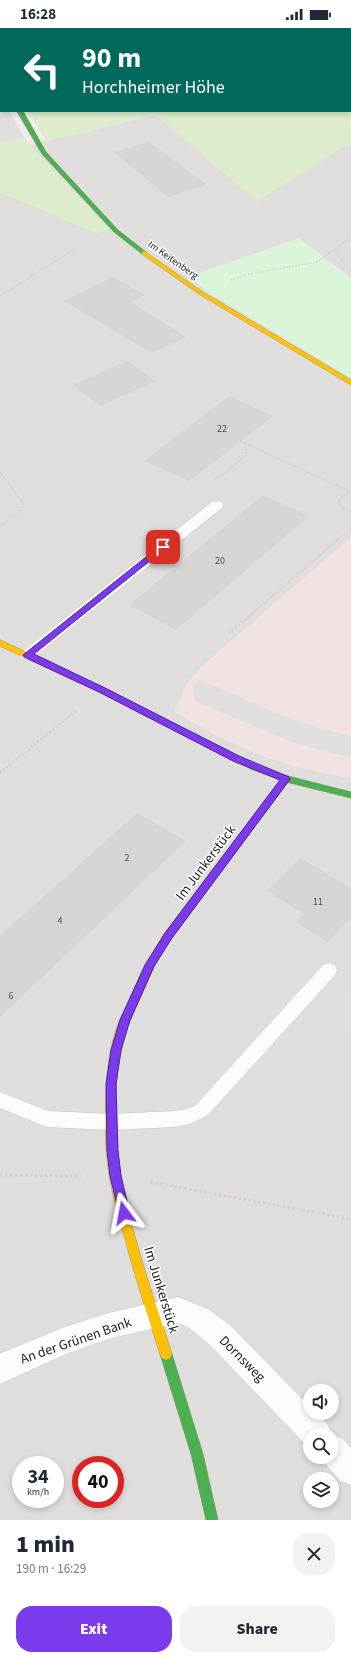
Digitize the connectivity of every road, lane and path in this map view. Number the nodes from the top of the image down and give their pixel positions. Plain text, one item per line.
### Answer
1 (21, 112) edge
2 (351, 237) edge
3 (78, 247) dead end
4 (334, 249) junction
5 (351, 271) edge
6 (201, 293) junction
7 (0, 296) edge
8 (351, 383) edge
9 (240, 441) dead end
10 (245, 444) junction
11 (0, 472) edge
12 (350, 492) edge
13 (217, 505) joint
14 (351, 512) edge
15 (0, 526) edge
16 (351, 528) edge
17 (229, 633) dead end
18 (0, 643) edge
19 (27, 655) junction
20 (102, 690) junction
21 (0, 773) edge
22 (286, 779) junction
23 (351, 795) edge
24 (329, 970) dead end
25 (0, 1100) edge
26 (111, 1122) junction
27 (0, 1175) edge
28 (115, 1176) junction
29 (351, 1220) edge
30 (154, 1315) junction
31 (0, 1370) edge
32 (310, 1428) edge
33 (339, 1457) edge
34 (351, 1470) edge
35 (212, 1520) edge

1 - 6 street, Im Keitenberg
2 - 4 path
3 - 7 path
4 - 5 path
4 - 6 path
6 - 8 street, Im Keitenberg
9 - 10 path
10 - 12 path
10 - 13 path
11 - 15 path
12 - 14 path
13 - 19 lane
16 - 17 path
18 - 19 street
19 - 20 street
20 - 21 path
20 - 22 street
22 - 23 street
22 - 26 street, Im Junkerstück
24 - 26 lane
25 - 26 lane
26 - 28 street, Im Junkerstück
27 - 28 path
28 - 29 path
28 - 30 street, Im Junkerstück
30 - 31 street, An der Grünen Bank
30 - 32 street, Dornsweg
30 - 35 street, Im Junkerstück
33 - 34 street

